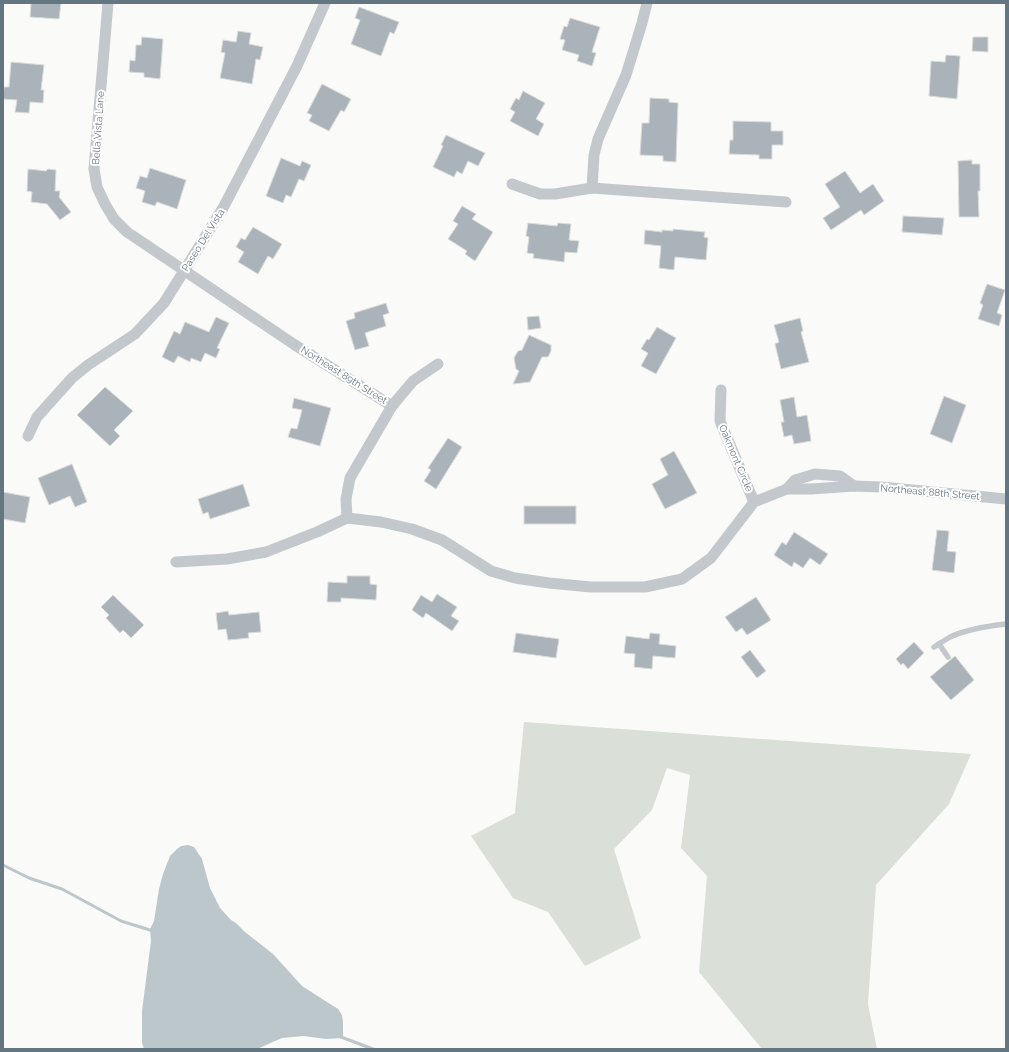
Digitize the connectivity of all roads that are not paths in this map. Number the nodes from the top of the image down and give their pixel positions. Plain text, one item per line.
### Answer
1 (108, 3) edge
2 (325, 3) edge
3 (647, 3) edge
4 (512, 184) dead end
5 (592, 188) junction
6 (786, 202) dead end
7 (184, 271) junction
8 (296, 345) joint
9 (438, 364) dead end
10 (721, 390) dead end
11 (392, 406) junction
12 (28, 436) dead end
13 (1006, 499) edge
14 (754, 502) junction
15 (346, 518) junction
16 (176, 562) dead end
17 (1006, 624) edge
18 (948, 657) dead end

1 - 7 street, Bella Vista Lane
2 - 7 street, Paseo Del Vista
3 - 5 street
4 - 5 street
5 - 6 street
7 - 8 street, Bella Vista Lane
7 - 12 street, Paseo Del Vista
8 - 11 street, Northeast 89th Street
9 - 11 street
10 - 14 street, Oakmont Circle
11 - 15 street
13 - 14 street, Northeast 88th Street
14 - 15 street
15 - 16 street
17 - 18 lane

